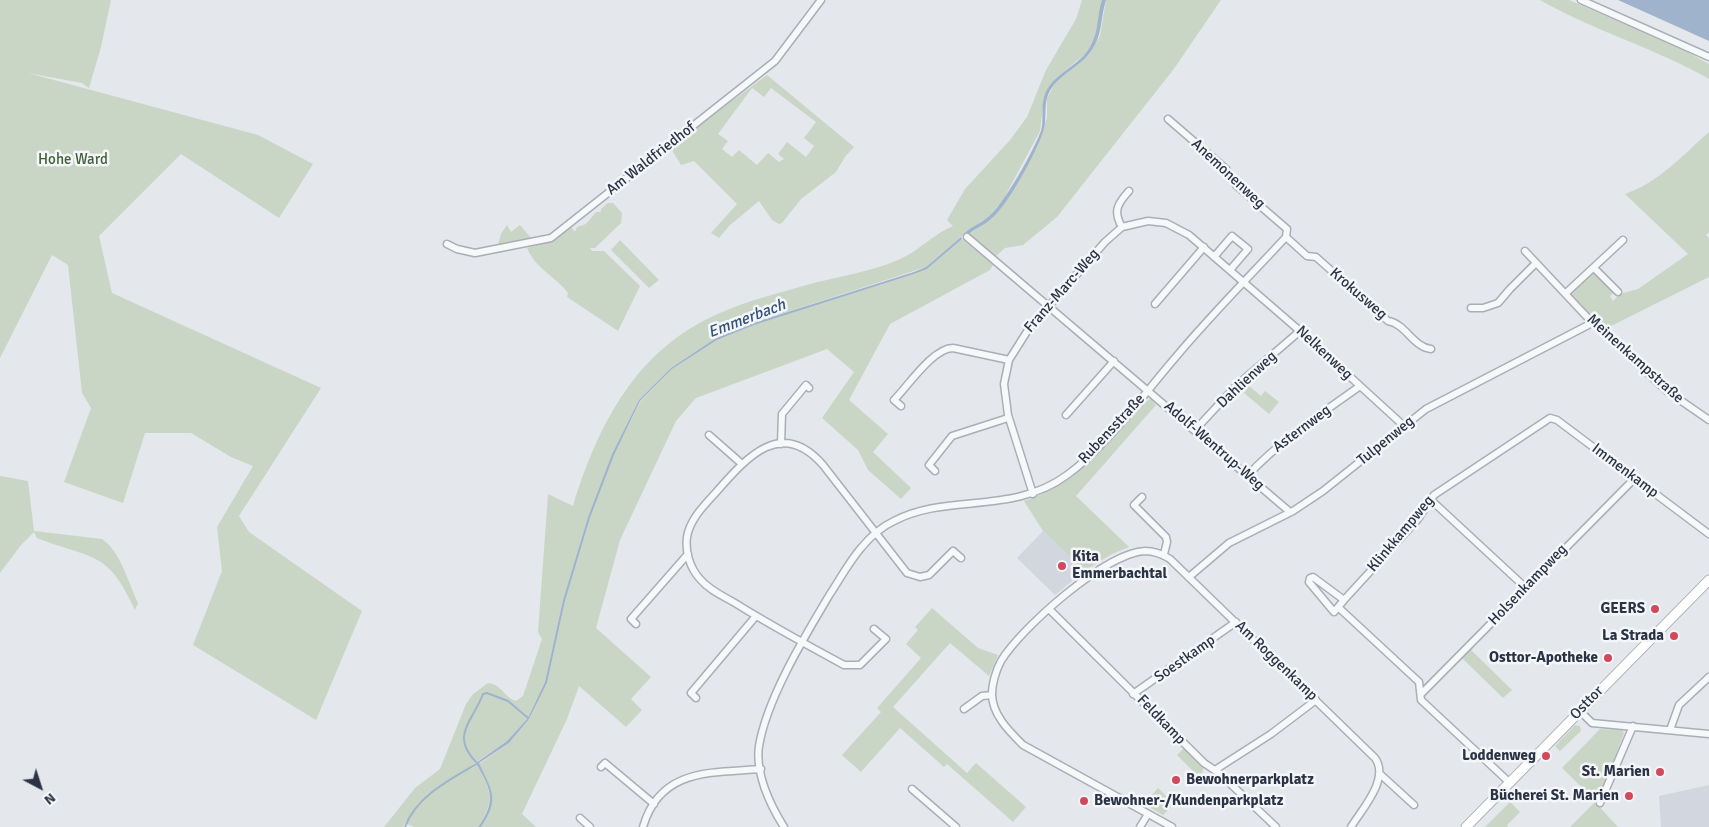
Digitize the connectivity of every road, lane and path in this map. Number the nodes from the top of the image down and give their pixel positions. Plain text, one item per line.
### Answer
1 (821, 0) edge
2 (1581, 0) edge
3 (1709, 57) edge
4 (1168, 119) dead end
5 (1129, 191) dead end
6 (1122, 228) junction
7 (967, 237) dead end
8 (1286, 237) junction
9 (1623, 240) dead end
10 (447, 244) dead end
11 (1204, 248) junction
12 (1524, 251) dead end
13 (1214, 256) junction
14 (1536, 263) junction
15 (1594, 268) junction
16 (1230, 270) junction
17 (1244, 282) junction
18 (1618, 292) dead end
19 (1566, 293) junction
20 (1155, 304) dead end
21 (1048, 307) junction
22 (1471, 308) dead end
23 (1594, 322) junction
24 (1300, 331) junction
25 (1431, 349) dead end
26 (1009, 360) junction
27 (1114, 362) junction
28 (1360, 386) junction
29 (809, 388) dead end
30 (1148, 390) junction
31 (901, 406) dead end
32 (1066, 415) dead end
33 (1008, 418) junction
34 (1709, 420) edge
35 (1539, 425) joint
36 (1404, 426) junction
37 (1195, 430) junction
38 (709, 435) dead end
39 (780, 444) junction
40 (742, 464) junction
41 (935, 471) dead end
42 (1248, 475) junction
43 (1635, 478) junction
44 (1033, 494) junction
45 (1142, 497) dead end
46 (1431, 500) junction
47 (1290, 512) junction
48 (875, 533) junction
49 (1709, 534) edge
50 (688, 554) junction
51 (1164, 554) junction
52 (961, 558) dead end
53 (1189, 576) junction
54 (1709, 580) edge
55 (1526, 588) junction
56 (1344, 600) junction
57 (1338, 607) junction
58 (1049, 609) junction
59 (756, 616) junction
60 (1236, 622) junction
61 (636, 624) dead end
62 (874, 629) dead end
63 (803, 642) junction
64 (1709, 677) edge
65 (1422, 693) junction
66 (1134, 694) junction
67 (992, 695) junction
68 (696, 698) dead end
69 (1316, 700) junction
70 (964, 709) dead end
71 (1580, 711) junction
72 (1633, 726) junction
73 (1670, 730) junction
74 (1709, 734) edge
75 (601, 767) dead end
76 (761, 769) junction
77 (1214, 770) junction
78 (1380, 774) junction
79 (1510, 783) junction
80 (912, 789) dead end
81 (654, 804) junction
82 (1600, 804) dead end
83 (1414, 805) dead end
84 (1148, 814) junction
85 (580, 818) dead end
86 (590, 827) edge
87 (643, 827) edge
88 (784, 827) edge
89 (956, 827) edge
90 (1140, 827) edge
91 (1172, 827) edge
92 (1276, 827) edge
93 (1351, 827) edge
94 (1466, 827) edge

1 - 10 street, Am Waldfriedhof
2 - 3 street
4 - 8 street, Anemonenweg
5 - 6 street
6 - 11 street, Franz-Marc-Weg
6 - 21 street, Franz-Marc-Weg
7 - 21 street, Adolf-Wentrup-Weg
8 - 17 street, Rubensstraße
8 - 25 street, Krokusweg
9 - 15 street
11 - 13 street, Franz-Marc-Weg
11 - 20 street
12 - 14 street, Meinenkampstraße
13 - 16 street, Franz-Marc-Weg
13 - 16 street
14 - 19 street, Meinenkampstraße
14 - 22 street
15 - 18 street
15 - 19 street
16 - 17 street, Franz-Marc-Weg
17 - 24 street, Nelkenweg
17 - 30 street, Rubensstraße
19 - 23 street, Meinenkampstraße
21 - 26 street, Franz-Marc-Weg
21 - 27 street, Adolf-Wentrup-Weg
23 - 34 street, Meinenkampstraße
23 - 36 street, Tulpenweg
24 - 28 street, Nelkenweg
24 - 37 street, Dahlienweg
26 - 31 street
26 - 33 street, Franz-Marc-Weg
27 - 30 street, Adolf-Wentrup-Weg
27 - 32 street
28 - 36 street, Nelkenweg
28 - 42 street, Asternweg
29 - 39 street
30 - 37 street, Adolf-Wentrup-Weg
30 - 44 street, Rubensstraße
33 - 41 street
33 - 44 street, Franz-Marc-Weg
35 - 43 street, Immenkamp
35 - 46 street, Klinkkampweg
36 - 47 street, Tulpenweg
37 - 42 street, Adolf-Wentrup-Weg
38 - 40 street
39 - 40 street
39 - 48 street
40 - 50 street
42 - 47 street, Adolf-Wentrup-Weg
43 - 49 street, Immenkamp
43 - 55 street, Holsenkampweg
44 - 48 street, Rubensstraße
45 - 51 street
46 - 55 street
46 - 56 street, Klinkkampweg
47 - 53 street, Tulpenweg
48 - 52 street
48 - 63 street, Rubensstraße
50 - 59 street
50 - 61 street
51 - 53 street, Am Roggenkamp
51 - 58 street
53 - 60 street, Am Roggenkamp
54 - 71 main road, Osttor
55 - 65 street, Holsenkampweg
56 - 57 street, Klinkkampweg
56 - 57 street
57 - 65 street
58 - 66 street, Feldkamp
58 - 67 street
59 - 63 street
59 - 68 street
60 - 66 street, Soestkamp
60 - 69 street, Am Roggenkamp
62 - 63 street
63 - 76 street, Rubensstraße
64 - 73 street
65 - 79 street
66 - 77 street, Feldkamp
67 - 70 street
67 - 84 street
69 - 77 street
69 - 78 street, Am Roggenkamp
71 - 72 street
71 - 79 main road, Osttor
72 - 73 street
72 - 82 street
73 - 74 street
75 - 81 street
76 - 81 street
76 - 88 street, Rubensstraße
77 - 92 street, Feldkamp
78 - 83 street, Am Roggenkamp
78 - 93 street
79 - 94 main road, Osttor
80 - 89 street
81 - 87 street
84 - 90 street
84 - 91 street
85 - 86 street

